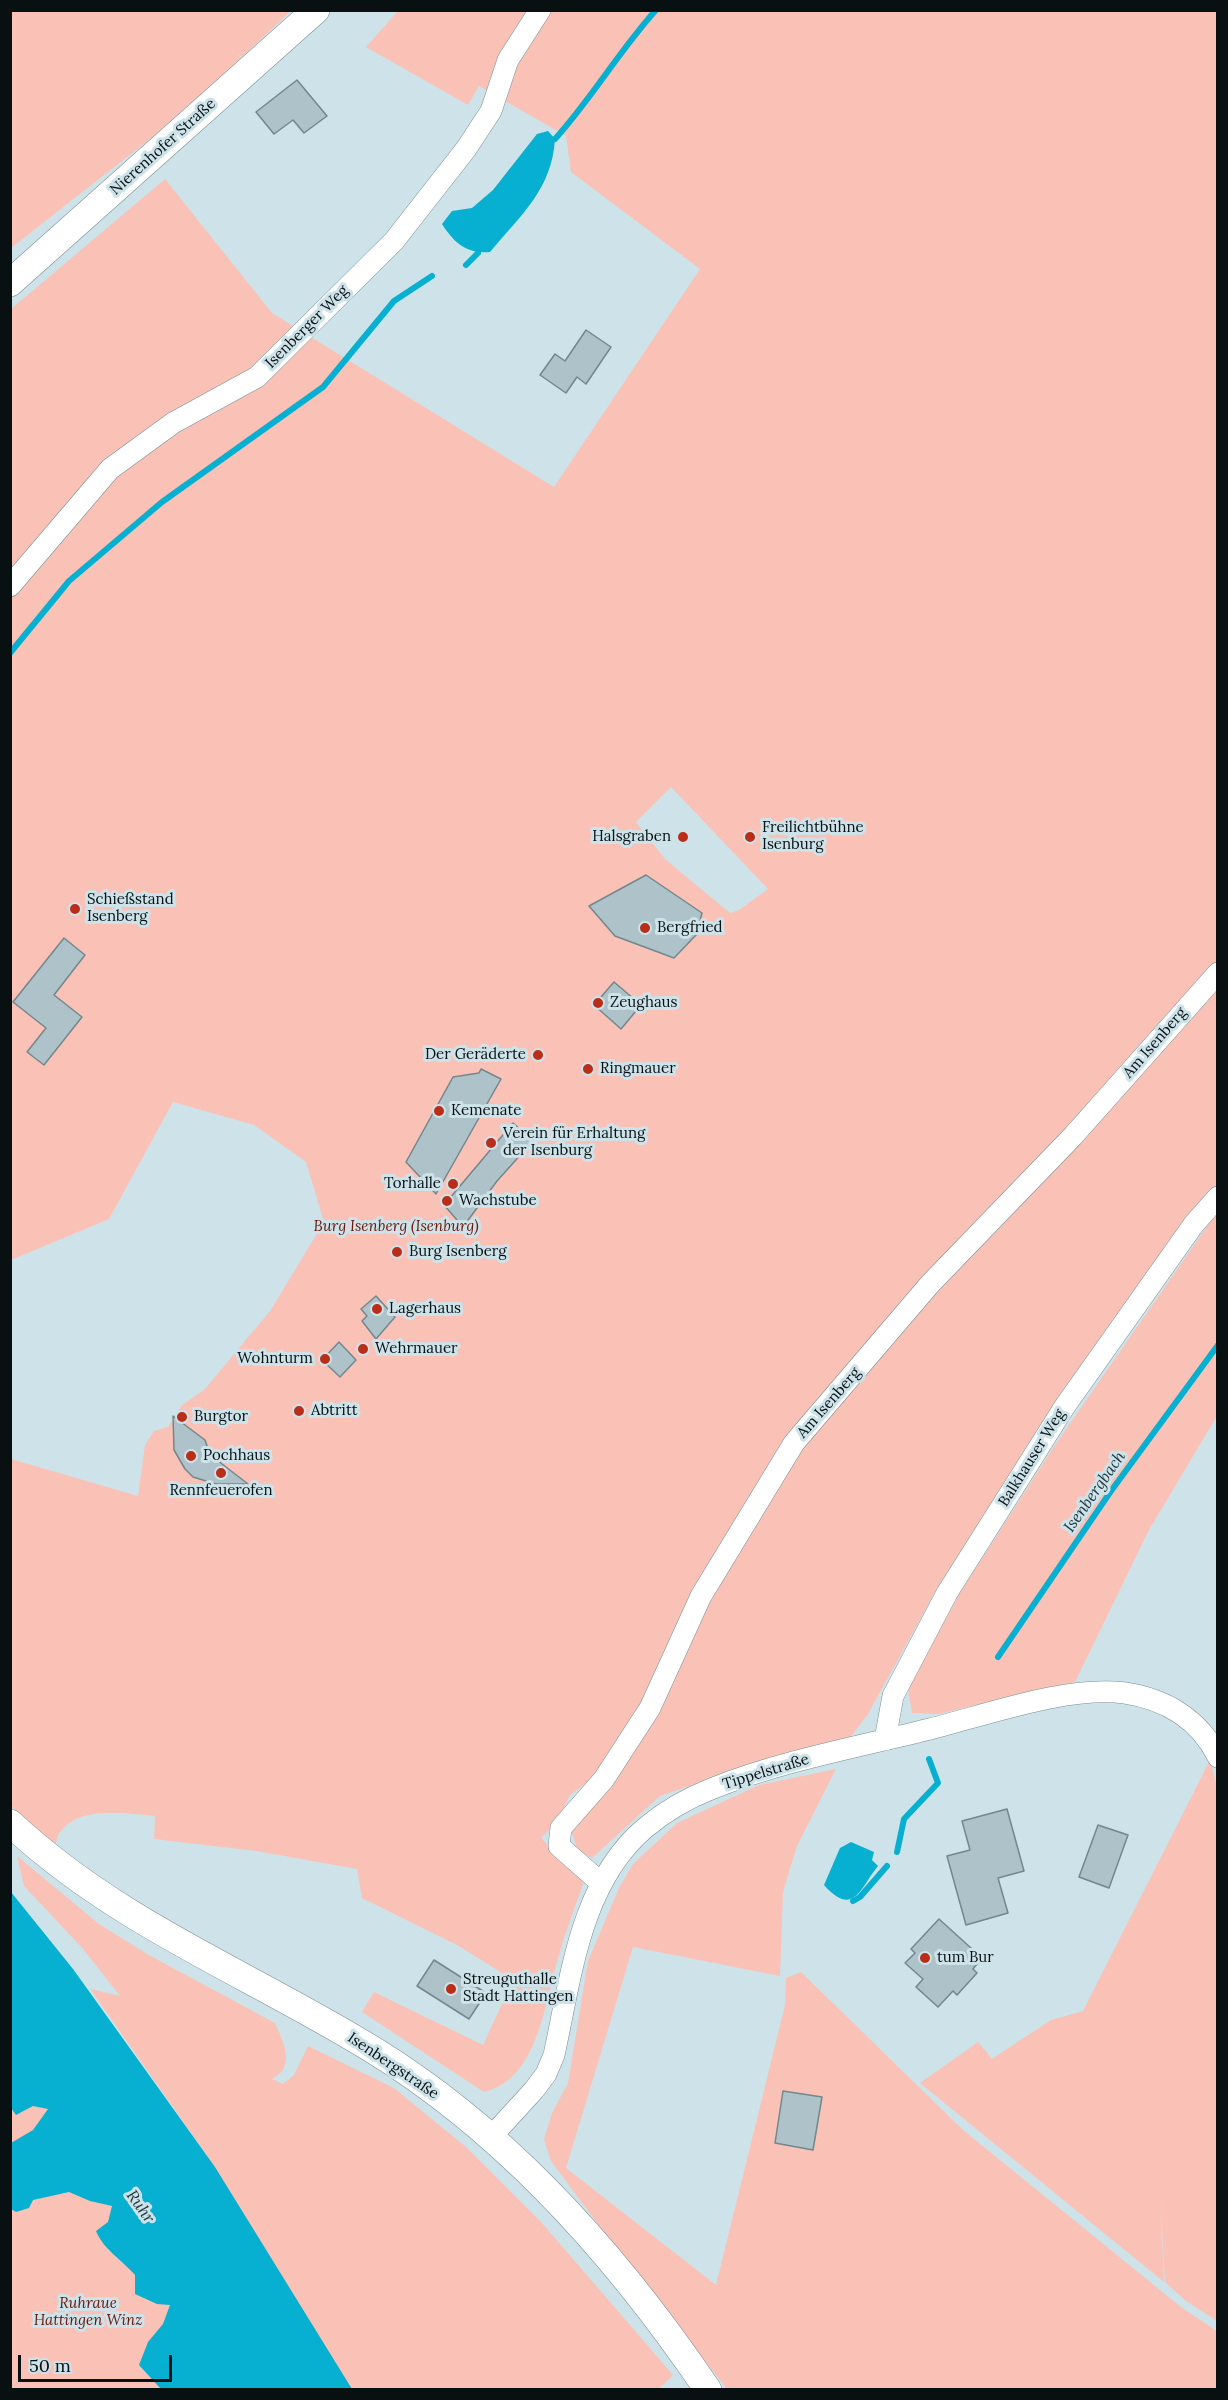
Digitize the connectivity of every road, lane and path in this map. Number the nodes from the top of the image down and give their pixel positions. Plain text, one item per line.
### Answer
1 (316, 10) edge
2 (540, 10) edge
3 (10, 283) edge
4 (10, 586) edge
5 (1218, 972) edge
6 (1218, 1197) edge
7 (885, 1740) junction
8 (1218, 1757) edge
9 (10, 1823) edge
10 (601, 1883) junction
11 (491, 2137) junction
12 (708, 2390) edge

1 - 3 main road, Nierenhofer Straße
2 - 4 street, Isenberger Weg
5 - 10 street, Am Isenberg
6 - 7 street, Balkhauser Weg
7 - 8 street, Tippelstraße
7 - 10 street, Tippelstraße
9 - 11 main road, Isenbergstraße
10 - 11 street, Tippelstraße
11 - 12 main road, Isenbergstraße

